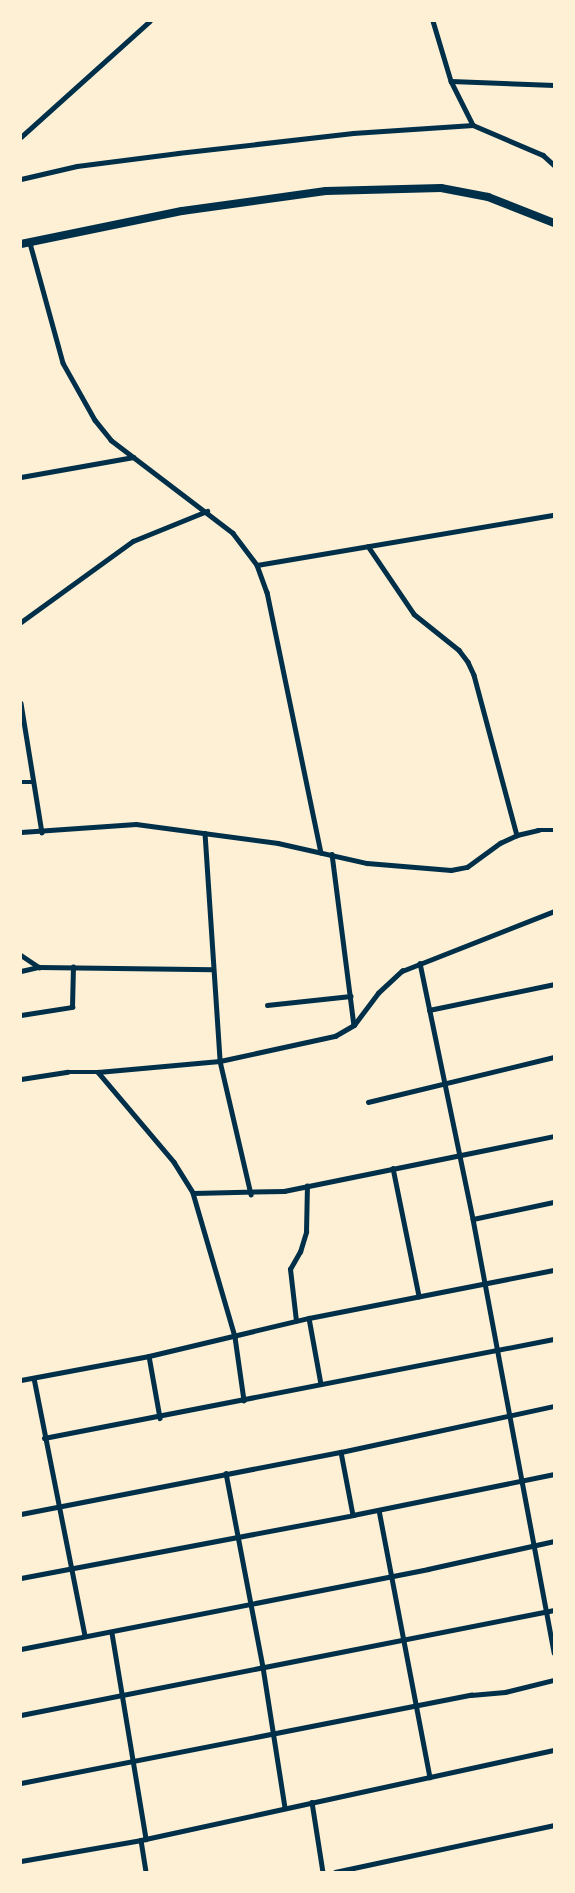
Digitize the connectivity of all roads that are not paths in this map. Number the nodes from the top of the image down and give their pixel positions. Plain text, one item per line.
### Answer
1 (150, 21) edge
2 (433, 21) edge
3 (451, 81) junction
4 (554, 85) edge
5 (473, 125) junction
6 (21, 137) edge
7 (543, 155) junction
8 (554, 159) edge
9 (554, 165) edge
10 (21, 178) edge
11 (554, 223) edge
12 (25, 243) edge
13 (133, 457) junction
14 (21, 477) edge
15 (207, 511) junction
16 (554, 515) edge
17 (368, 546) junction
18 (257, 565) junction
19 (21, 622) edge
20 (21, 703) edge
21 (21, 782) edge
22 (34, 782) junction
23 (554, 830) edge
24 (21, 832) edge
25 (42, 832) junction
26 (205, 833) junction
27 (517, 836) junction
28 (321, 852) junction
29 (332, 854) junction
30 (554, 911) edge
31 (21, 955) edge
32 (420, 963) junction
33 (39, 967) junction
34 (73, 967) junction
35 (213, 969) junction
36 (21, 971) edge
37 (554, 984) edge
38 (351, 996) junction
39 (267, 1005) dead end
40 (429, 1010) junction
41 (21, 1015) edge
42 (354, 1025) junction
43 (554, 1057) edge
44 (220, 1061) junction
45 (98, 1072) junction
46 (21, 1079) edge
47 (444, 1083) junction
48 (368, 1102) dead end
49 (554, 1136) edge
50 (460, 1154) junction
51 (393, 1168) junction
52 (307, 1186) junction
53 (193, 1193) junction
54 (251, 1194) junction
55 (554, 1202) edge
56 (473, 1219) junction
57 (554, 1269) edge
58 (483, 1283) junction
59 (419, 1296) junction
60 (309, 1318) junction
61 (296, 1321) junction
62 (235, 1337) junction
63 (554, 1339) edge
64 (497, 1350) junction
65 (149, 1356) junction
66 (34, 1378) junction
67 (21, 1380) edge
68 (321, 1384) junction
69 (244, 1400) junction
70 (554, 1406) edge
71 (509, 1415) junction
72 (160, 1418) junction
73 (44, 1438) junction
74 (341, 1452) junction
75 (226, 1473) junction
76 (554, 1474) edge
77 (521, 1480) junction
78 (60, 1507) junction
79 (379, 1510) junction
80 (21, 1514) edge
81 (353, 1515) junction
82 (237, 1538) junction
83 (554, 1541) edge
84 (533, 1545) junction
85 (72, 1570) junction
86 (392, 1576) junction
87 (21, 1578) edge
88 (250, 1603) junction
89 (554, 1610) edge
90 (545, 1612) junction
91 (111, 1633) junction
92 (86, 1636) junction
93 (403, 1640) junction
94 (21, 1649) edge
95 (554, 1652) edge
96 (263, 1667) junction
97 (554, 1680) edge
98 (122, 1695) junction
99 (417, 1707) junction
100 (21, 1715) edge
101 (273, 1734) junction
102 (554, 1750) edge
103 (133, 1760) junction
104 (430, 1777) junction
105 (21, 1783) edge
106 (312, 1802) junction
107 (285, 1807) junction
108 (554, 1825) edge
109 (144, 1839) junction
110 (21, 1861) edge
111 (146, 1872) edge
112 (323, 1872) edge
113 (335, 1872) edge

1 - 6 street
2 - 3 street
3 - 4 street
3 - 5 street
5 - 7 street
5 - 10 street
7 - 8 street
7 - 9 street
11 - 12 main road
12 - 13 street
13 - 14 street
13 - 15 street
15 - 18 street
15 - 19 street
16 - 17 street
17 - 18 street
17 - 27 street
18 - 28 street
20 - 22 street
21 - 22 street
22 - 25 street
23 - 27 street
24 - 25 street
25 - 26 street
26 - 28 street
26 - 35 street
27 - 29 street
28 - 29 street
29 - 38 street
30 - 32 street
31 - 33 street
32 - 40 street
32 - 42 street
33 - 34 street
33 - 36 street
34 - 35 street
34 - 41 street
35 - 44 street
37 - 40 street
38 - 39 street
38 - 42 street
40 - 47 street
42 - 44 street
43 - 47 street
44 - 45 street
44 - 54 street
45 - 46 street
45 - 53 street
47 - 48 street
47 - 50 street
49 - 50 street
50 - 51 street
50 - 56 street
51 - 52 street
51 - 59 street
52 - 54 street
52 - 61 street
53 - 54 street
53 - 62 street
55 - 56 street
56 - 58 street
57 - 58 street
58 - 59 street
58 - 64 street
59 - 60 street
60 - 61 street
60 - 68 street
61 - 62 street
62 - 65 street
62 - 69 street
63 - 64 street
64 - 68 street
64 - 71 street
65 - 66 street
65 - 72 street
66 - 67 street
66 - 73 street
68 - 69 street
69 - 72 street
70 - 71 street
71 - 74 street
71 - 77 street
72 - 73 street
73 - 78 street
74 - 75 street
74 - 81 street
75 - 78 street
75 - 82 street
76 - 77 street
77 - 79 street
77 - 84 street
78 - 80 street
78 - 85 street
79 - 81 street
79 - 86 street
81 - 82 street
82 - 85 street
82 - 88 street
83 - 84 street
84 - 86 street
84 - 90 street
85 - 87 street
85 - 92 street
86 - 88 street
86 - 93 street
88 - 91 street
88 - 96 street
89 - 90 street
90 - 93 street
90 - 95 street
91 - 92 street
91 - 98 street
92 - 94 street
93 - 96 street
93 - 99 street
96 - 98 street
96 - 101 street
97 - 99 street
98 - 100 street
98 - 103 street
99 - 101 street
99 - 104 street
101 - 103 street
101 - 107 street
102 - 104 street
103 - 105 street
103 - 109 street
104 - 106 street
106 - 107 street
106 - 112 street
107 - 109 street
108 - 113 street
109 - 110 street
109 - 111 street

